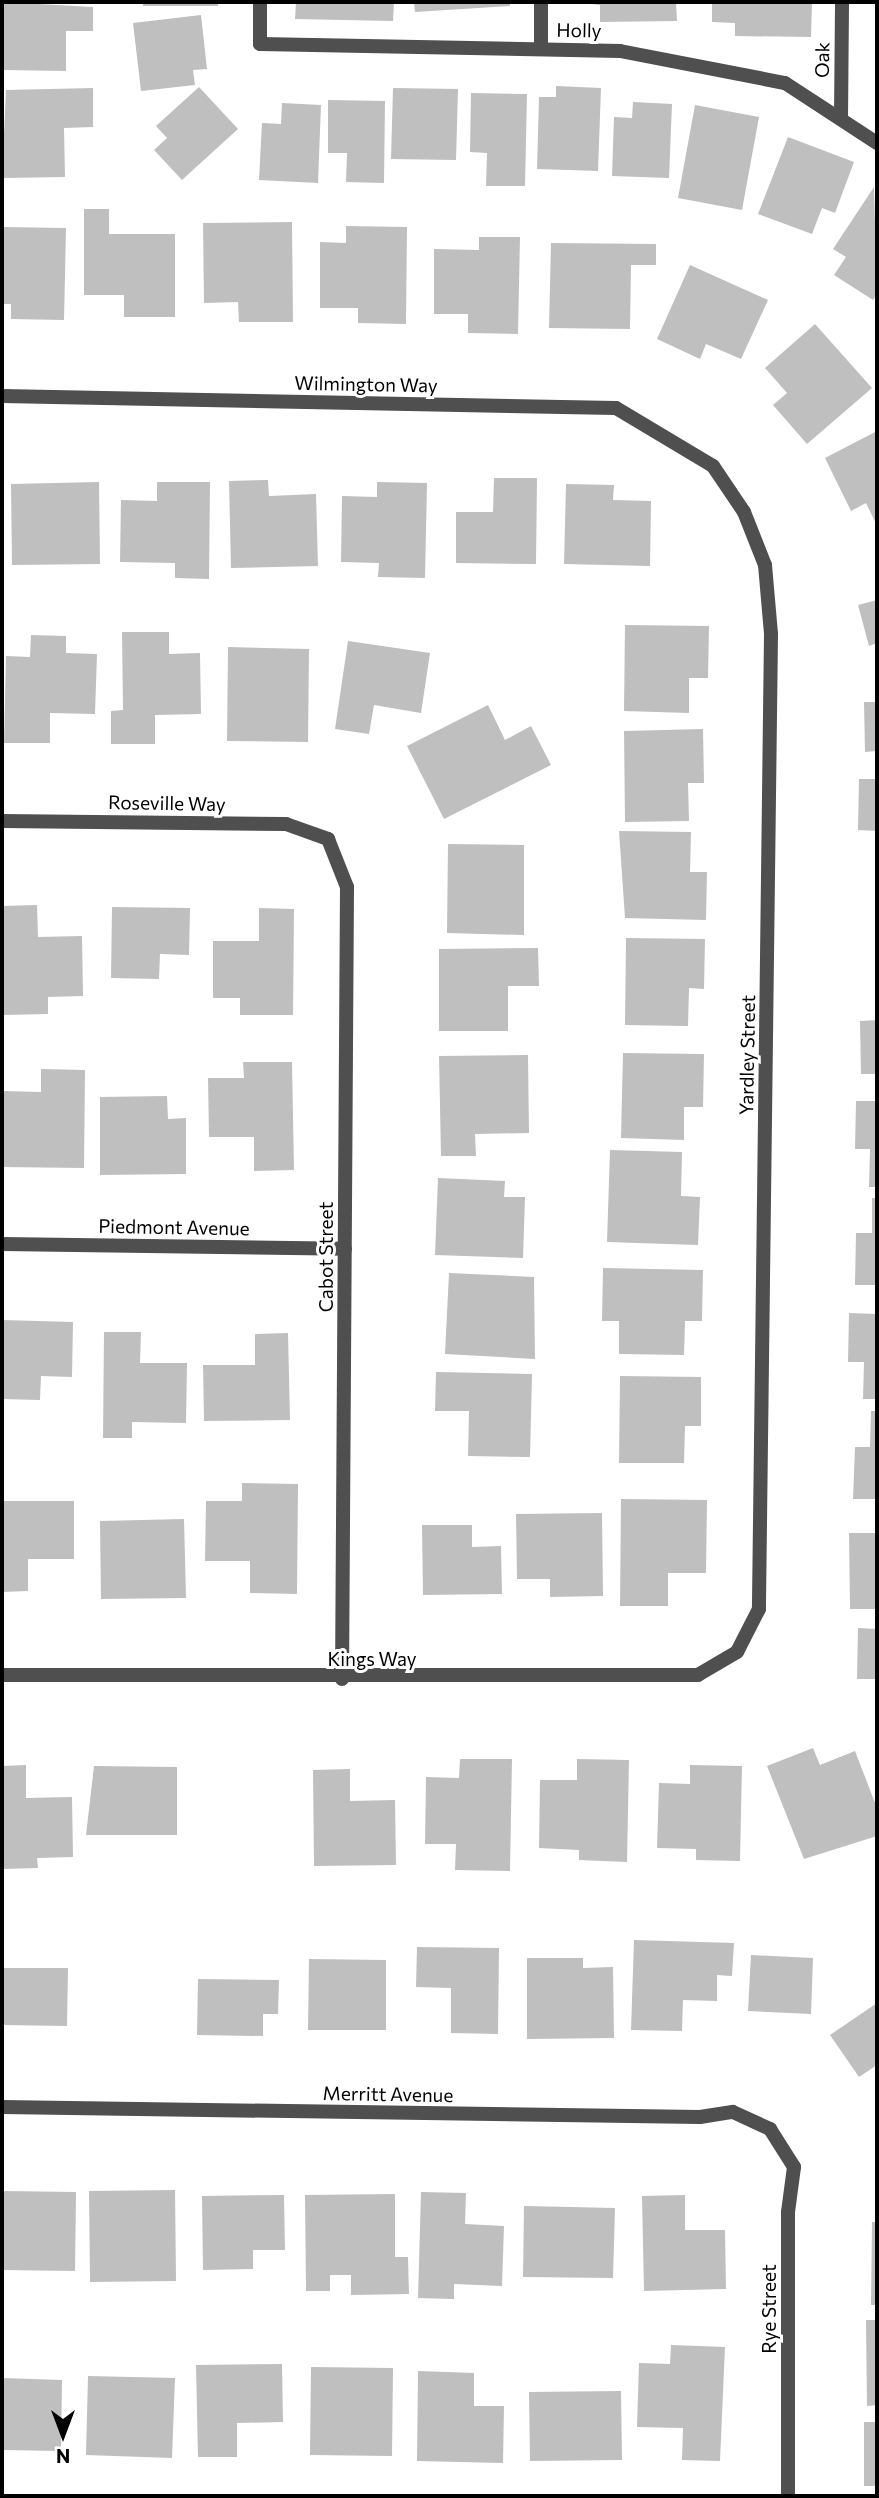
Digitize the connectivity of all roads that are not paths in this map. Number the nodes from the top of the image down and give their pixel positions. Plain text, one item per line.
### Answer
1 (260, 2) edge
2 (541, 2) edge
3 (842, 2) edge
4 (541, 49) junction
5 (841, 119) junction
6 (877, 143) edge
7 (2, 396) edge
8 (713, 466) joint
9 (2, 821) edge
10 (328, 839) joint
11 (2, 1244) edge
12 (345, 1249) junction
13 (737, 1652) joint
14 (2, 1675) edge
15 (342, 1679) junction
16 (2, 2107) edge
17 (770, 2129) joint
18 (788, 2496) edge

1 - 4 street, Holly
2 - 4 street
3 - 5 street, Oak
4 - 5 street, Holly
5 - 6 street, Holly
7 - 8 street, Wilmington Way
8 - 13 street, Yardley Street
9 - 10 street, Roseville Way
10 - 12 street, Cabot Street
11 - 12 street, Piedmont Avenue
12 - 15 street, Cabot Street
13 - 15 street, Kings Way
14 - 15 street, Kings Way
16 - 17 street, Merritt Avenue
17 - 18 street, Rye Street

